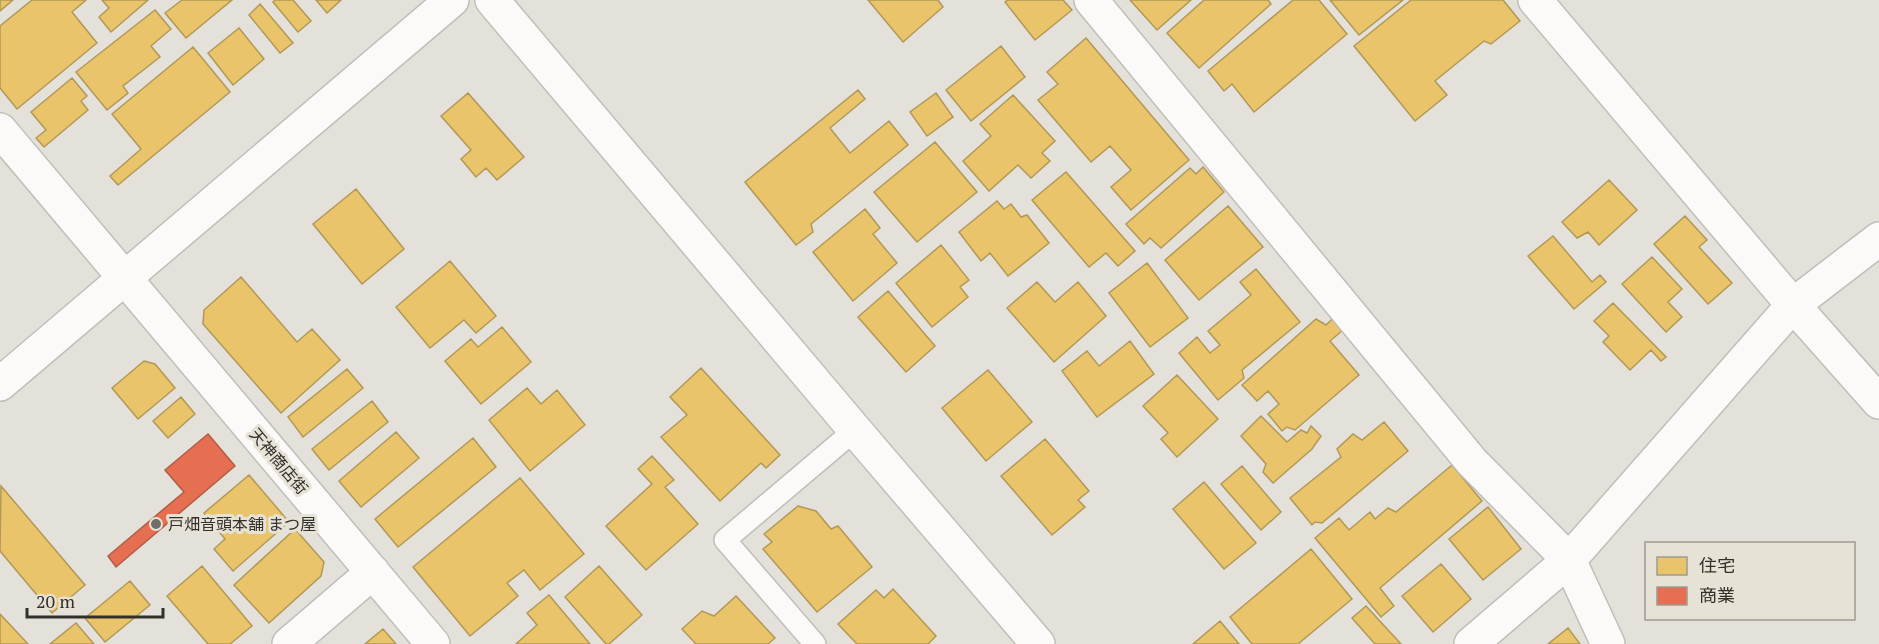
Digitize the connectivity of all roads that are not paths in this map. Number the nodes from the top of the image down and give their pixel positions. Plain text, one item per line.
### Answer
1 (452, 0) edge
2 (492, 0) edge
3 (1091, 0) edge
4 (1535, 0) edge
5 (0, 130) edge
6 (1879, 239) edge
7 (125, 278) junction
8 (1792, 305) junction
9 (0, 384) edge
10 (1879, 402) edge
11 (855, 430) junction
12 (1569, 560) junction
13 (373, 572) junction
14 (289, 644) edge
15 (434, 644) edge
16 (815, 644) edge
17 (1038, 644) edge
18 (1471, 644) edge
19 (1608, 644) edge

1 - 7 street
2 - 11 street
3 - 12 street
4 - 8 street
5 - 7 street, 天神商店街
6 - 8 street
7 - 9 street
7 - 13 street, 天神商店街
8 - 10 street
8 - 12 street
11 - 16 lane
11 - 17 street
12 - 18 street
12 - 19 street
13 - 14 street
13 - 15 street, 天神商店街

